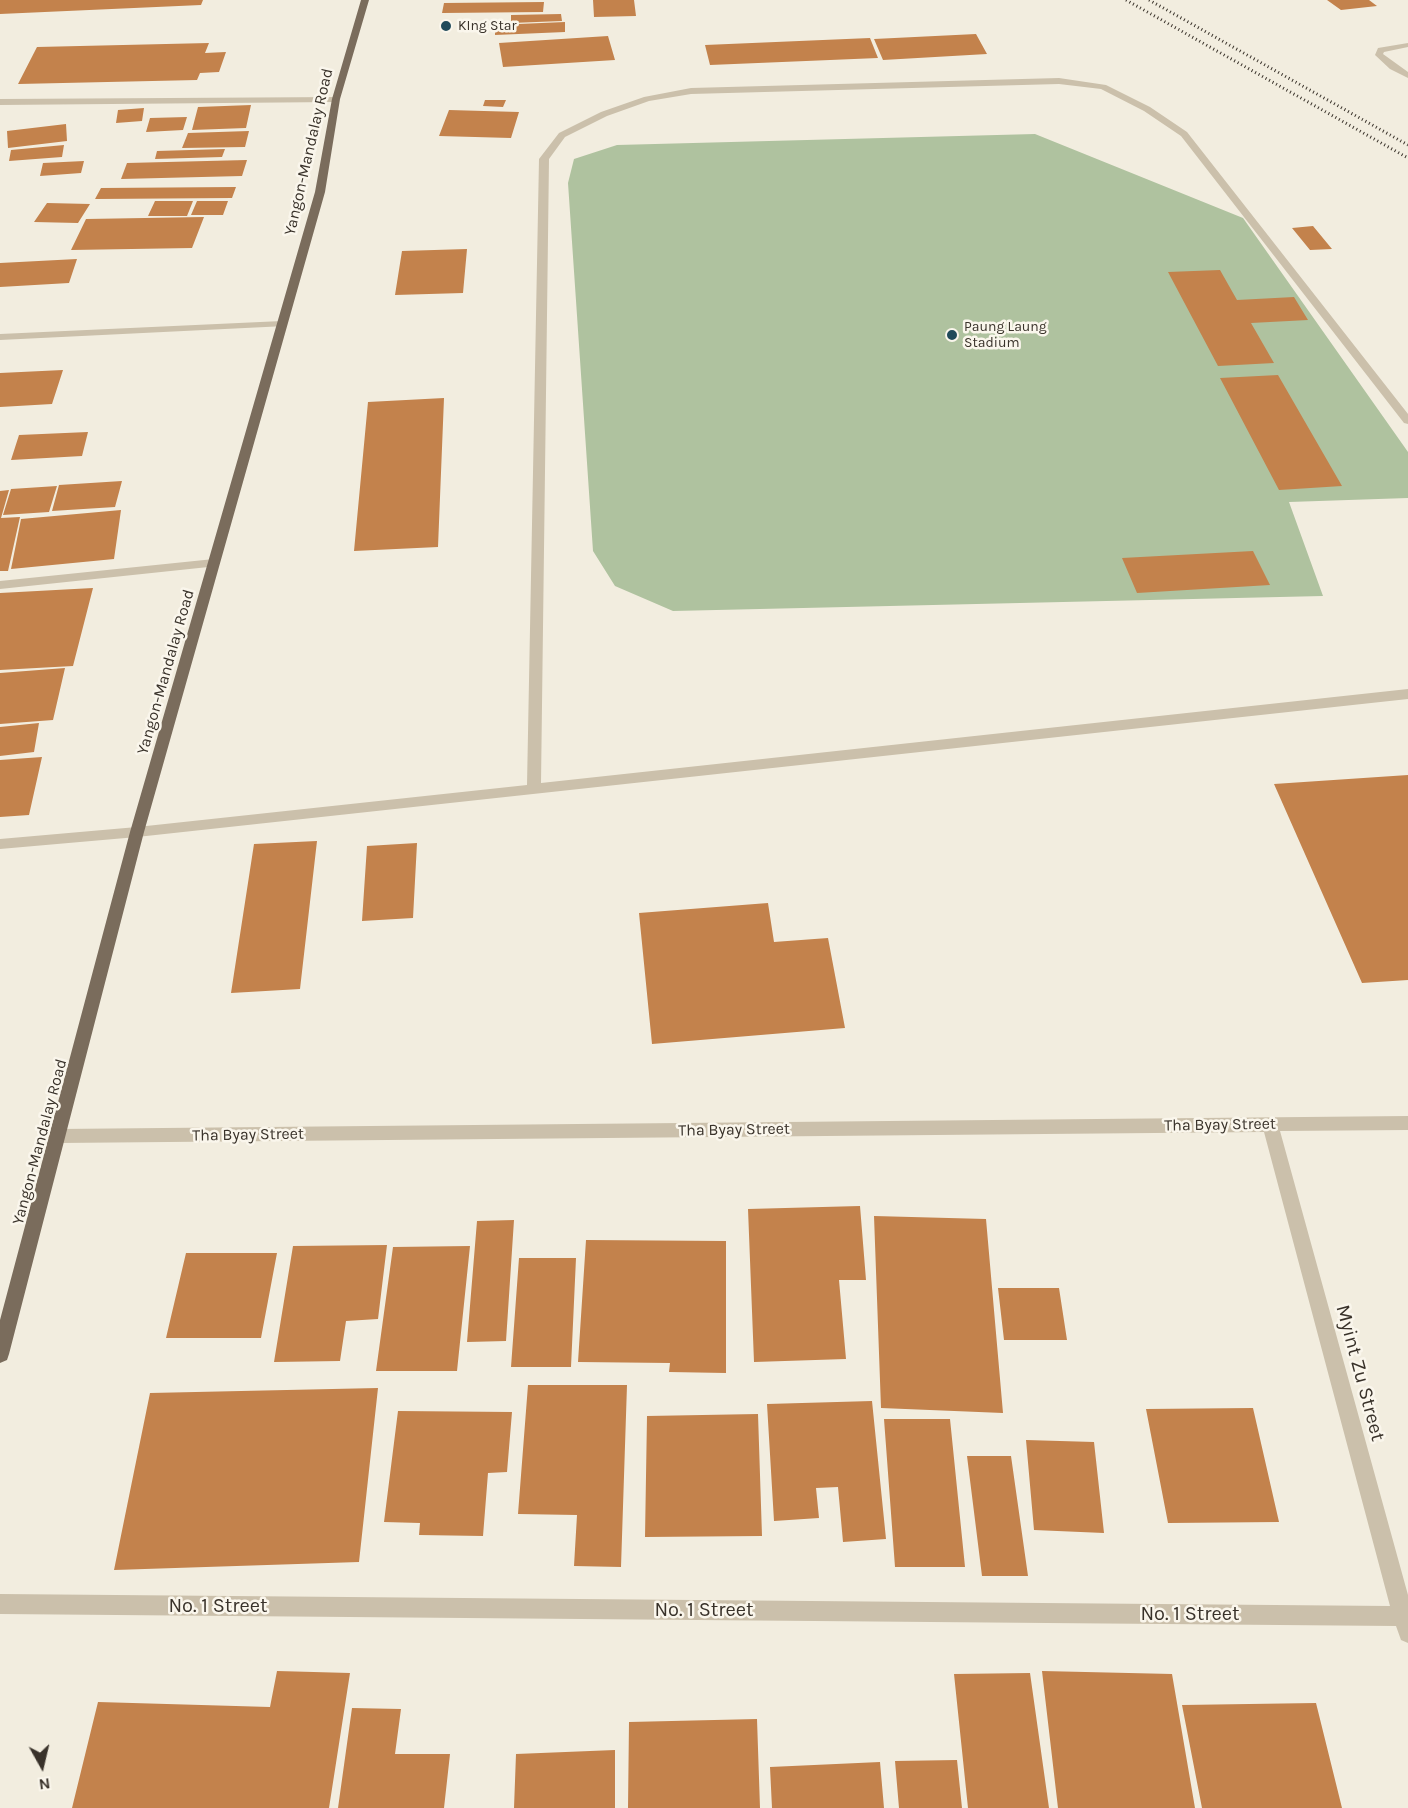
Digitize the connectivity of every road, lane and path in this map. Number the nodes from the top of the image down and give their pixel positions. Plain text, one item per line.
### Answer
1 (365, 0) edge
2 (1408, 45) edge
3 (1408, 75) edge
4 (336, 99) junction
5 (0, 102) edge
6 (282, 324) junction
7 (0, 337) edge
8 (1408, 421) edge
9 (214, 563) junction
10 (0, 585) edge
11 (1408, 694) edge
12 (534, 789) junction
13 (136, 832) junction
14 (0, 844) edge
15 (1270, 1124) junction
16 (1408, 1124) edge
17 (59, 1137) junction
18 (0, 1354) edge
19 (0, 1604) edge
20 (1406, 1622) edge

1 - 4 main road, Yangon-Mandalay Road
2 - 3 street
4 - 5 street
4 - 6 main road, Yangon-Mandalay Road
6 - 7 street
6 - 9 main road, Yangon-Mandalay Road
8 - 12 street
9 - 10 street
9 - 13 main road, Yangon-Mandalay Road
11 - 12 street
12 - 13 street
13 - 14 street
13 - 17 main road, Yangon-Mandalay Road
15 - 16 street, Tha Byay Street
15 - 17 street, Tha Byay Street
15 - 20 street, Myint Zu Street
17 - 18 main road, Yangon-Mandalay Road
19 - 20 street, No. 1 Street

